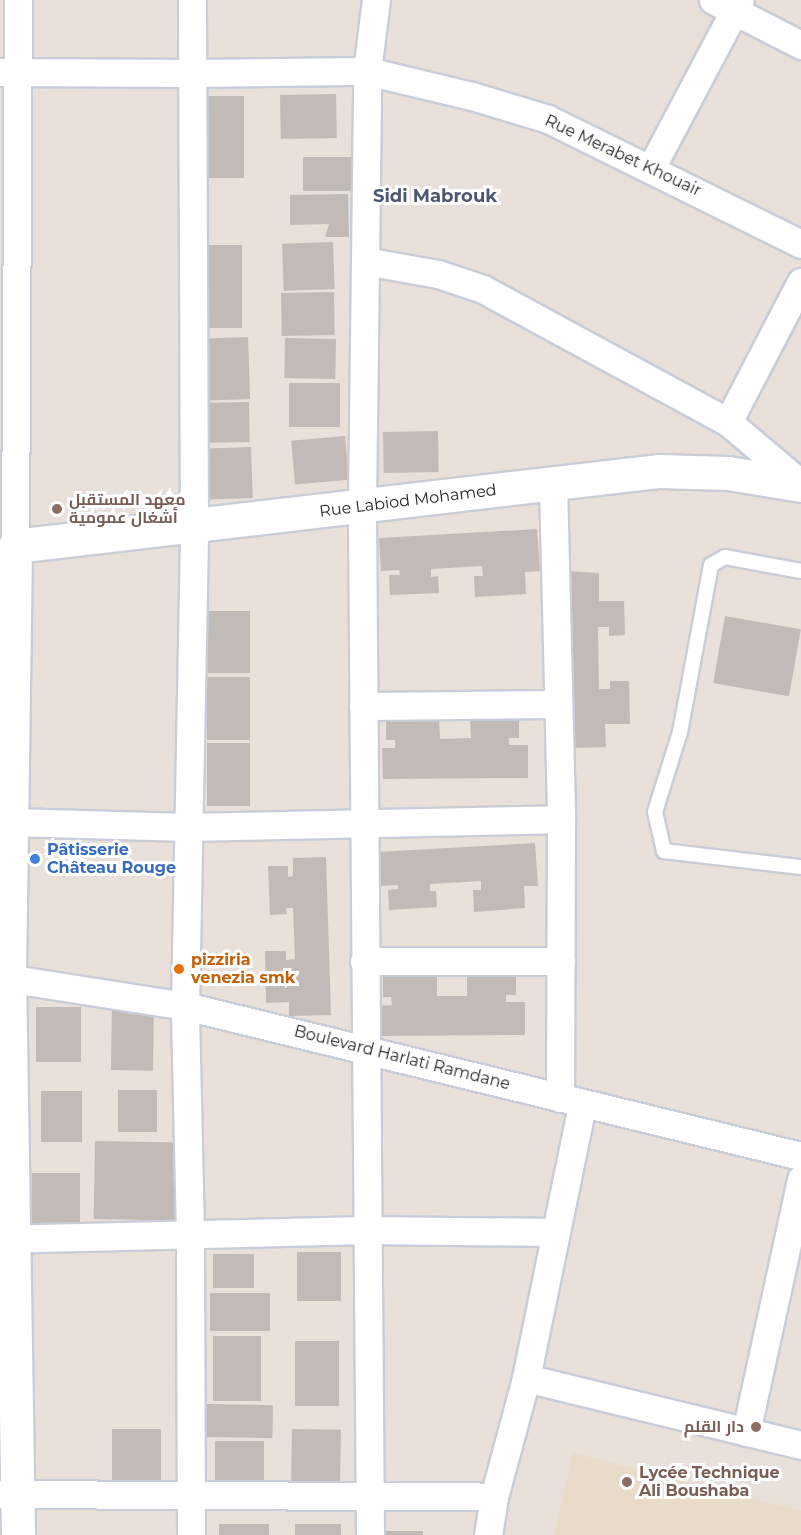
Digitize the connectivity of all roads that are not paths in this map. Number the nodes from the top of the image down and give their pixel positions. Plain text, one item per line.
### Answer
1 (18, 0) edge
2 (192, 0) edge
3 (376, 0) edge
4 (729, 4) edge
5 (801, 45) edge
6 (367, 71) junction
7 (9, 72) edge
8 (193, 74) junction
9 (651, 168) junction
10 (801, 244) edge
11 (365, 261) junction
12 (801, 282) edge
13 (728, 422) junction
14 (553, 483) junction
15 (801, 484) edge
16 (362, 506) junction
17 (194, 526) junction
18 (15, 546) junction
19 (801, 571) edge
20 (6, 697) edge
21 (558, 704) junction
22 (363, 705) junction
23 (561, 819) junction
24 (11, 822) junction
25 (363, 825) junction
26 (188, 827) junction
27 (801, 867) edge
28 (364, 961) junction
29 (561, 961) junction
30 (4, 977) edge
31 (185, 1006) junction
32 (364, 1048) junction
33 (571, 1101) junction
34 (801, 1156) edge
35 (801, 1179) edge
36 (366, 1230) junction
37 (555, 1232) junction
38 (190, 1233) junction
39 (7, 1239) edge
40 (526, 1378) junction
41 (746, 1432) junction
42 (801, 1445) edge
43 (10, 1494) edge
44 (191, 1494) junction
45 (370, 1495) junction
46 (494, 1497) junction
47 (18, 1535) edge
48 (191, 1535) edge
49 (370, 1535) edge
50 (488, 1535) edge

1 - 7 street
2 - 8 street
3 - 6 street
4 - 5 street
4 - 9 street
6 - 8 street, Rue Merabet Khouair
6 - 9 street, Rue Merabet Khouair
6 - 11 street
7 - 8 street, Rue Merabet Khouair
7 - 18 street
8 - 17 street
9 - 10 street, Rue Merabet Khouair
11 - 13 street
11 - 16 street
12 - 13 street
13 - 15 street
14 - 15 street, Rue Labiod Mohamed
14 - 16 street, Rue Labiod Mohamed
14 - 21 street
16 - 17 street, Rue Labiod Mohamed
16 - 22 street
17 - 18 street, Rue Labiod Mohamed
17 - 26 street
18 - 20 street
19 - 27 lane
20 - 24 street
21 - 22 street
21 - 23 street
22 - 25 street
23 - 25 street
23 - 29 street
24 - 26 street
24 - 30 street
25 - 26 street
25 - 28 street
26 - 31 street
28 - 29 street
28 - 32 street
29 - 33 street
30 - 31 street, Boulevard Harlati Ramdane
30 - 39 street
31 - 32 street, Boulevard Harlati Ramdane
31 - 38 street
32 - 33 street, Boulevard Harlati Ramdane
32 - 36 street
33 - 34 street, Boulevard Harlati Ramdane
33 - 37 street
35 - 41 street
36 - 37 street
36 - 38 street
36 - 45 street
37 - 40 street
38 - 39 street
38 - 44 street
39 - 43 street
40 - 41 street
40 - 46 street
41 - 42 street
43 - 44 street
43 - 47 street
44 - 45 street
44 - 48 street
45 - 46 street
45 - 49 street
46 - 50 street

